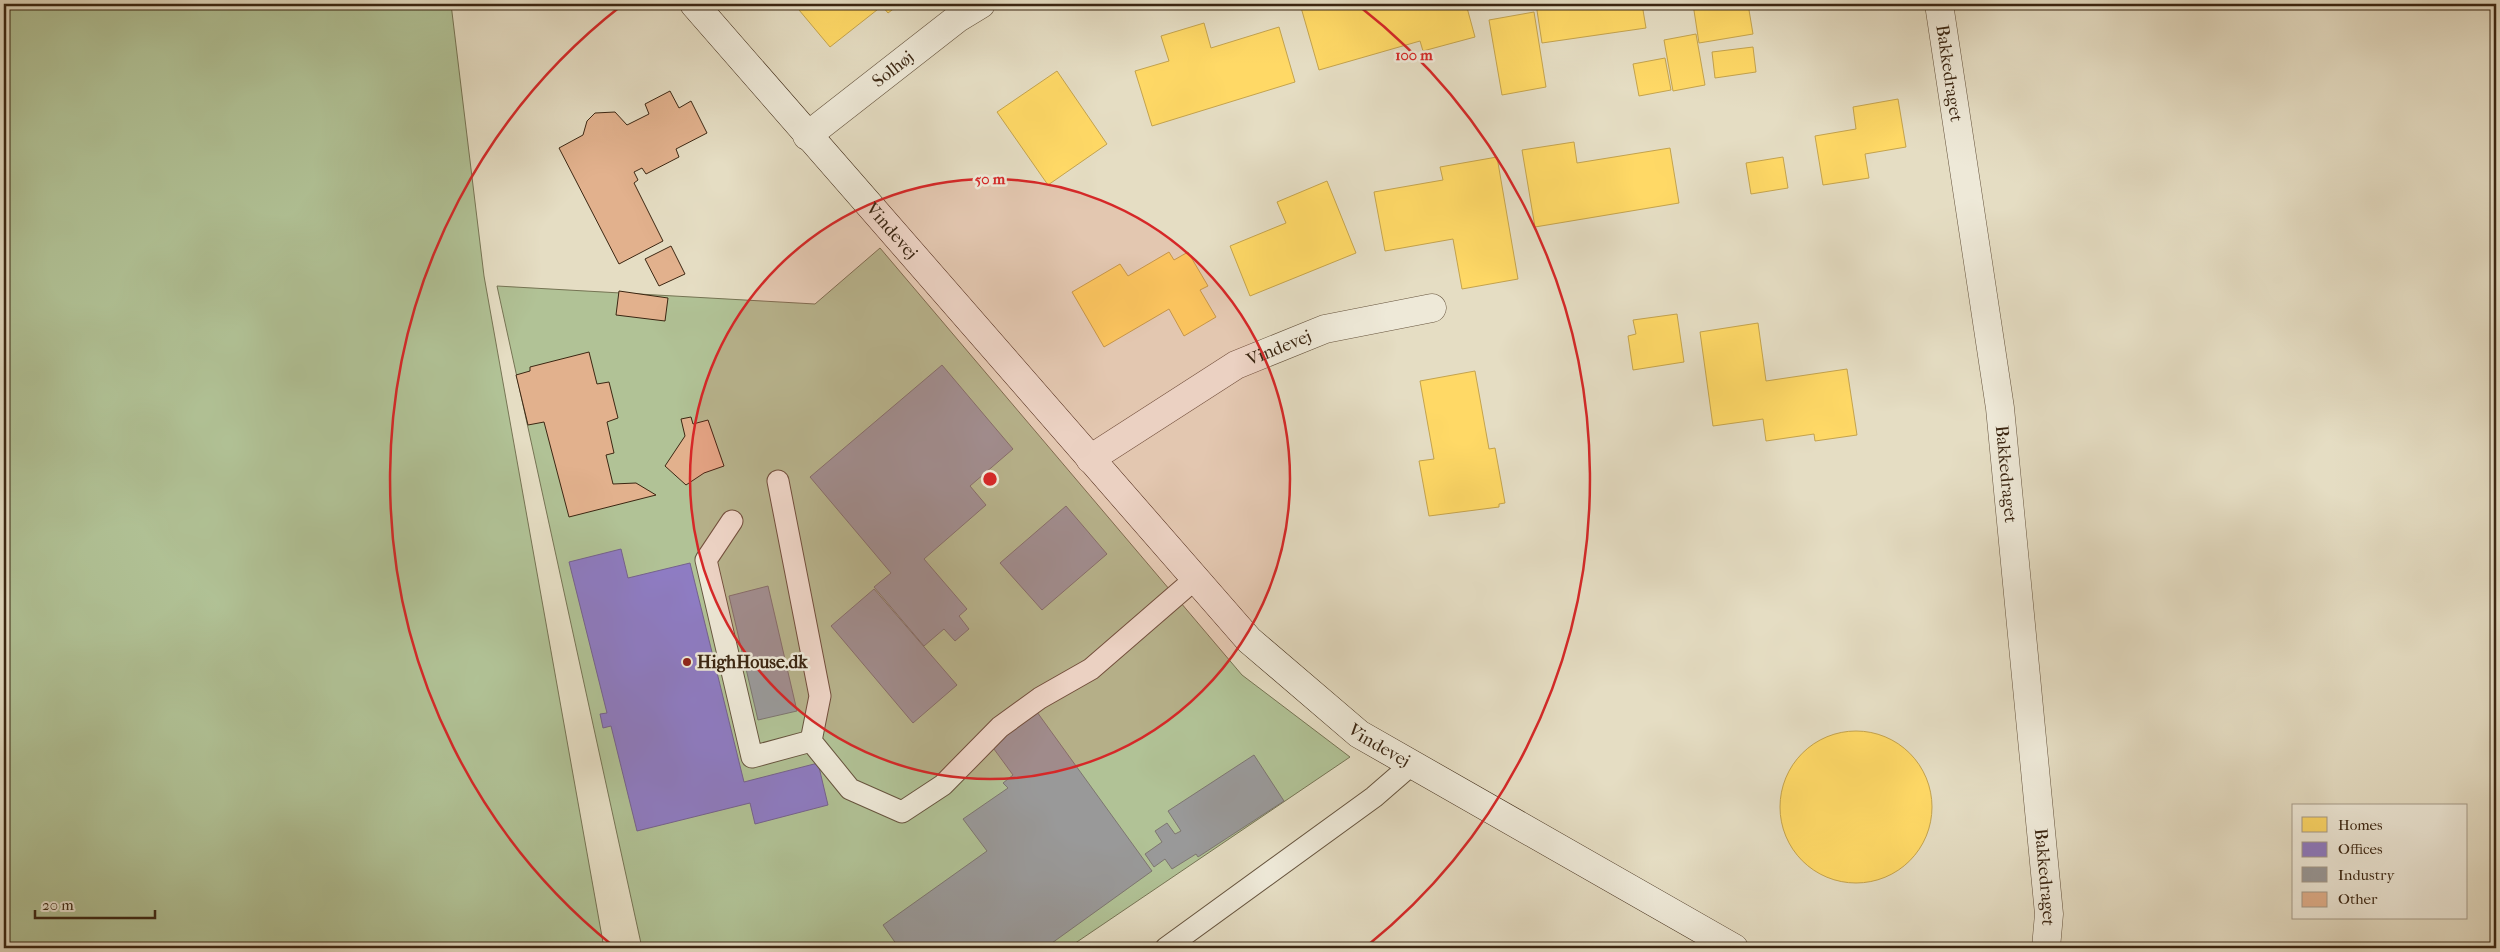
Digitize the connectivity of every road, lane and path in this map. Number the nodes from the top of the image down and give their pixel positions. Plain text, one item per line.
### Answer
1 (694, 4) edge
2 (980, 4) edge
3 (1940, 4) edge
4 (807, 136) junction
5 (1432, 308) dead end
6 (1090, 459) junction
7 (778, 481) dead end
8 (732, 521) dead end
9 (1195, 580) junction
10 (811, 741) junction
11 (1412, 764) junction
12 (1166, 948) edge
13 (1734, 948) edge
14 (2046, 948) edge

1 - 4 street, Vindevej
2 - 4 street, Solhøj
3 - 14 street, Bakkedraget
4 - 6 street, Vindevej
5 - 6 street, Vindevej
6 - 9 street, Vindevej
7 - 10 lane
8 - 10 lane
9 - 10 lane
9 - 11 street, Vindevej
11 - 12 lane
11 - 13 street, Vindevej

